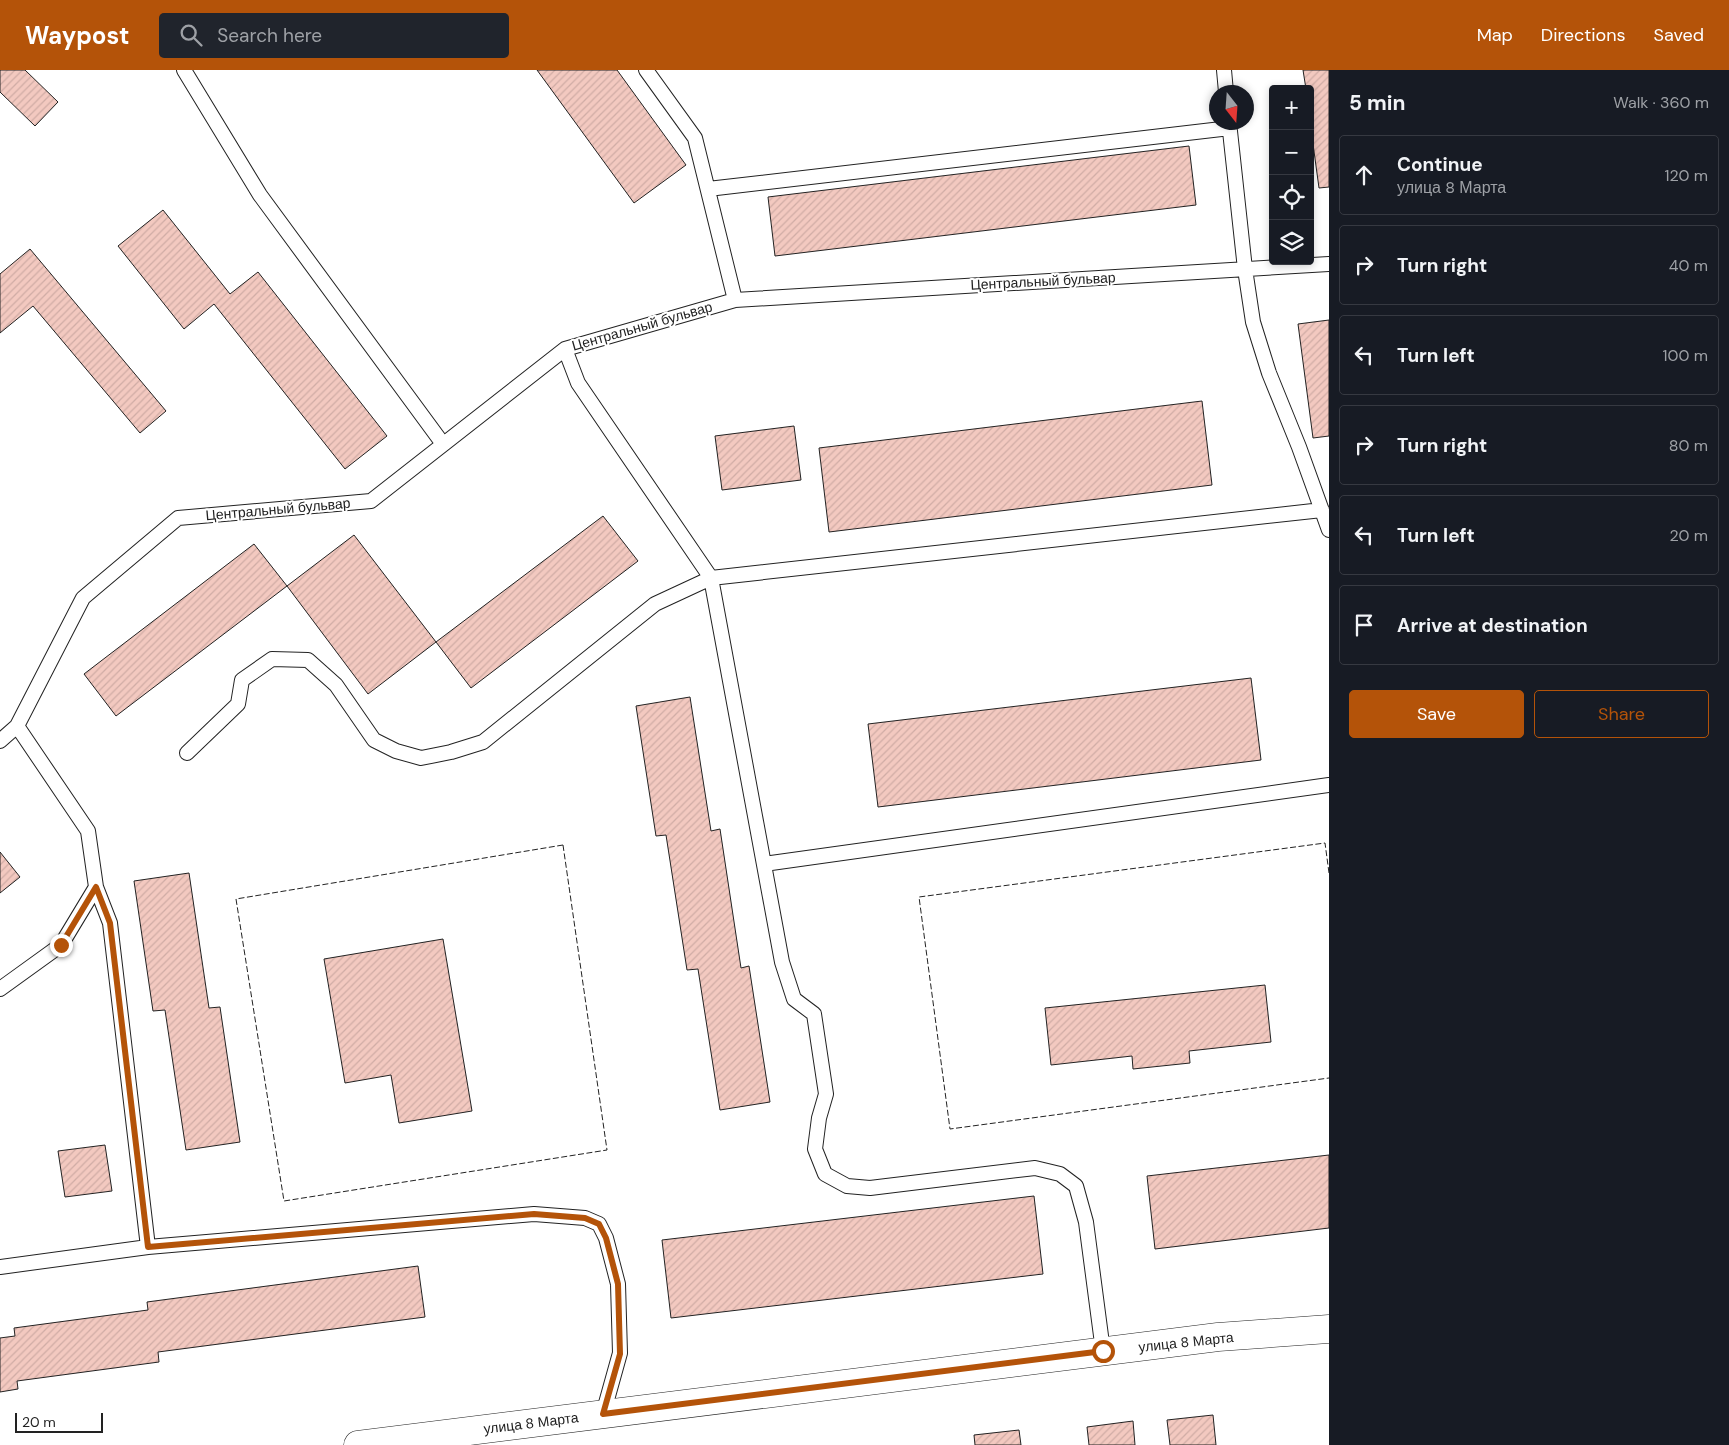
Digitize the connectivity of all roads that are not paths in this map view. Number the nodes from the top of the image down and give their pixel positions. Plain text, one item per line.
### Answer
1 (184, 70) edge
2 (646, 70) edge
3 (1224, 70) edge
4 (1225, 85) edge
5 (1209, 128) edge
6 (1231, 130) edge
7 (708, 189) junction
8 (1329, 264) edge
9 (1245, 269) junction
10 (735, 300) junction
11 (565, 349) junction
12 (443, 444) junction
13 (1322, 510) junction
14 (1329, 530) edge
15 (711, 578) junction
16 (17, 726) junction
17 (0, 741) edge
18 (187, 754) dead end
19 (1329, 785) edge
20 (764, 864) junction
21 (96, 887) junction
22 (0, 990) edge
23 (148, 1247) junction
24 (0, 1267) edge
25 (1329, 1329) edge
26 (1103, 1351) junction
27 (603, 1414) junction
28 (358, 1445) edge

1 - 12 lane
2 - 7 lane
3 - 4 lane
5 - 7 lane
6 - 9 lane
7 - 10 lane
8 - 9 lane, Центральный бульвар
9 - 10 lane, Центральный бульвар
9 - 13 lane
10 - 11 lane, Центральный бульвар
11 - 12 lane, Центральный бульвар
11 - 15 lane
12 - 16 lane, Центральный бульвар
13 - 14 lane
13 - 15 lane
15 - 18 lane
15 - 20 lane
16 - 17 lane, Центральный бульвар
16 - 21 lane
19 - 20 lane
20 - 26 lane
21 - 22 lane
21 - 23 lane
23 - 24 lane
23 - 27 lane
25 - 26 street, улица 8 Марта
26 - 27 street, улица 8 Марта
27 - 28 street, улица 8 Марта

